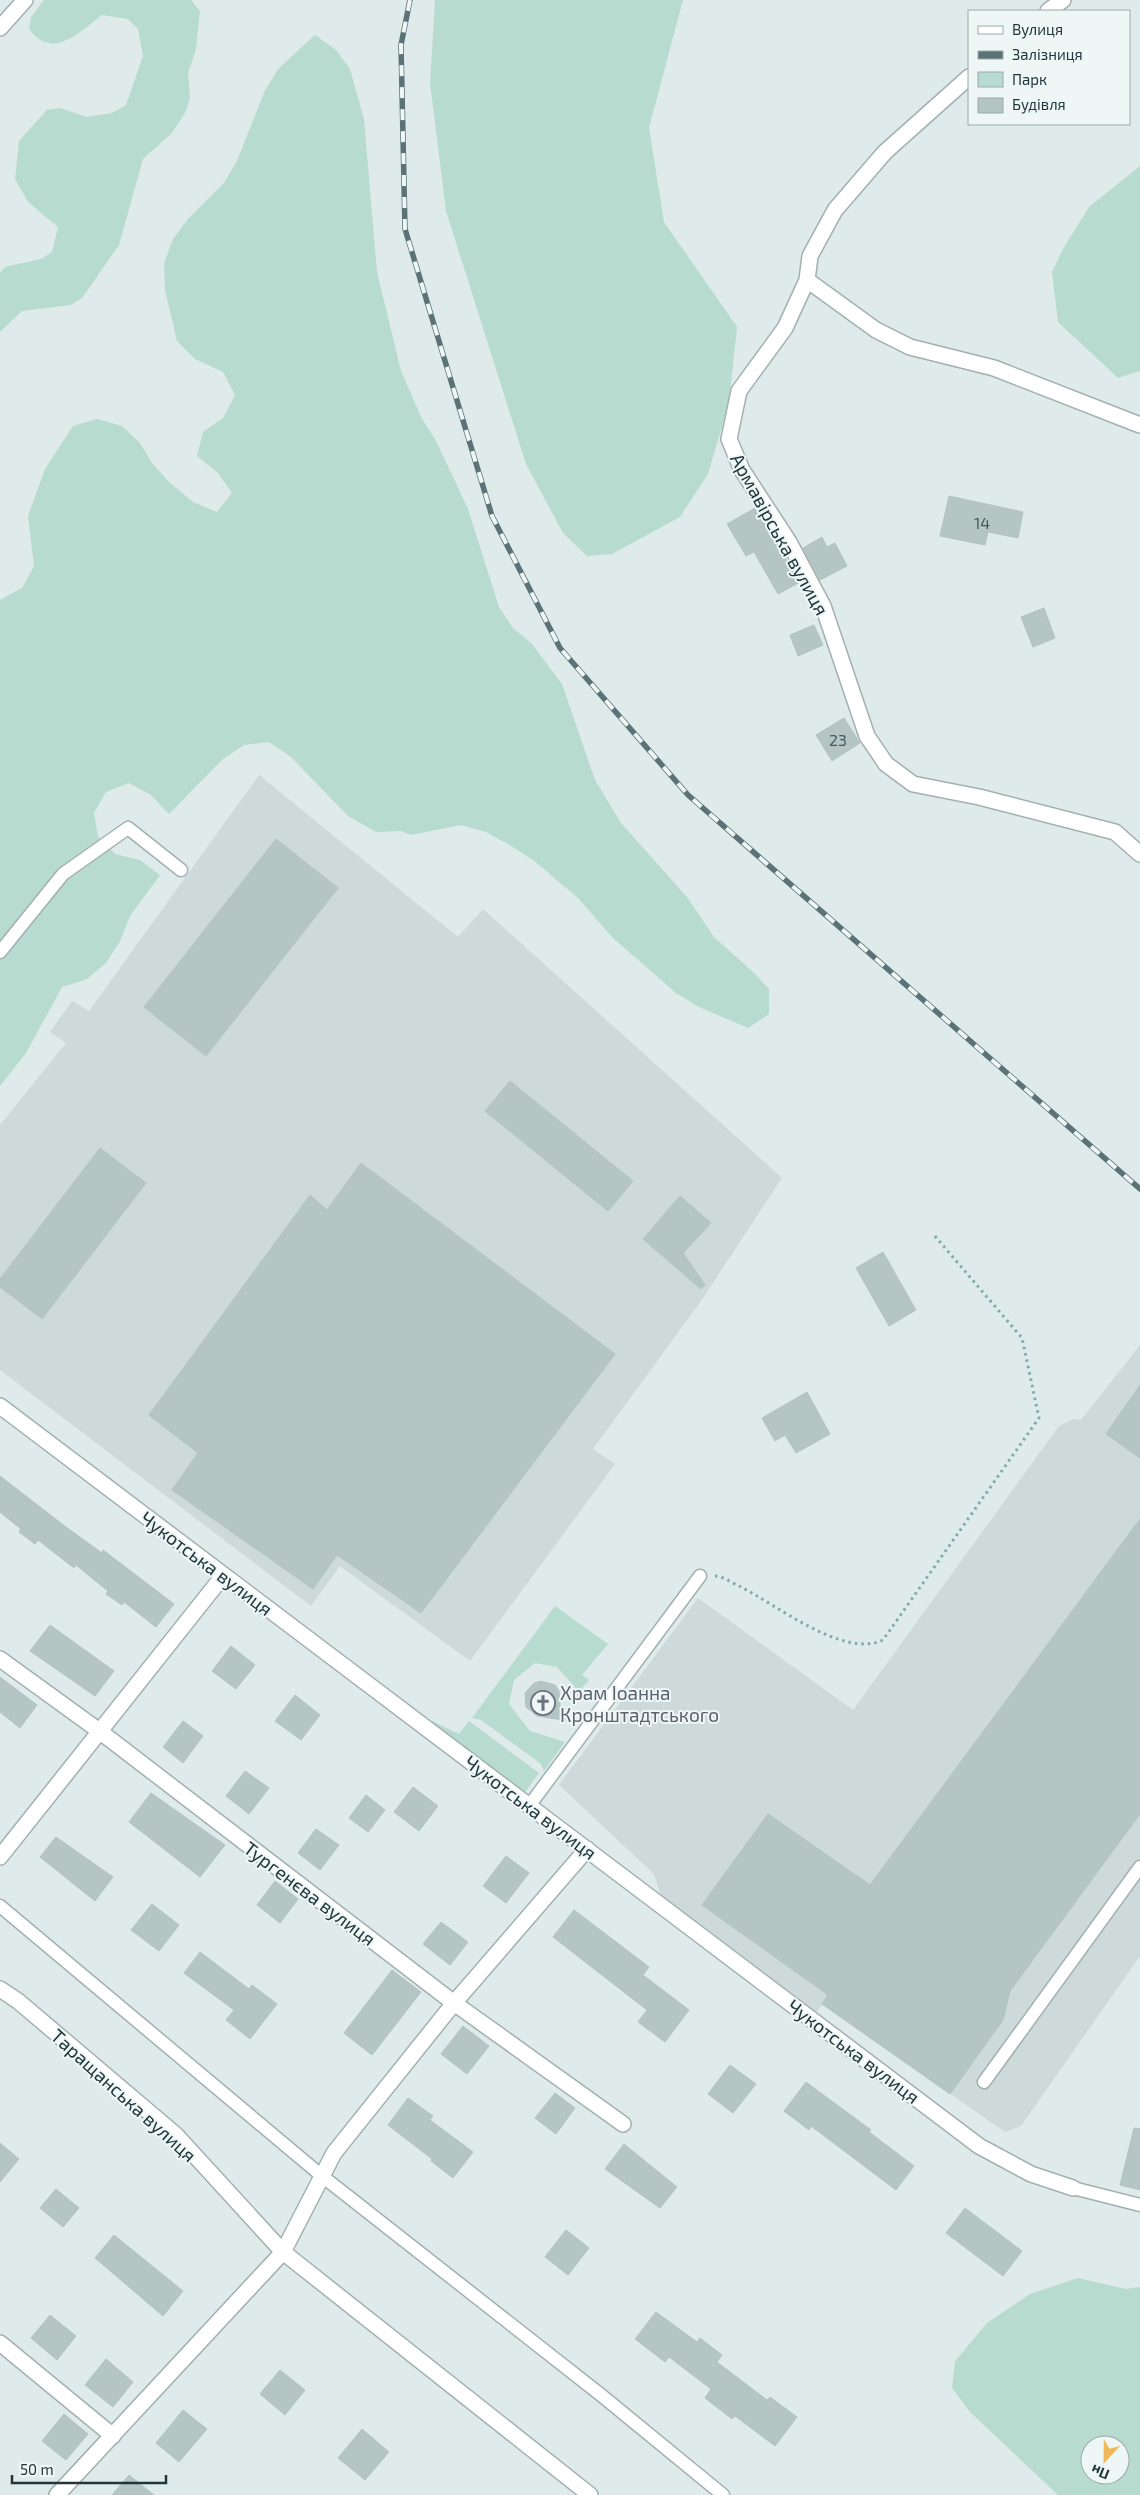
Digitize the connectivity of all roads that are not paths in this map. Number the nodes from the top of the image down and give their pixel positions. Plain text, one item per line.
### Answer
1 (25, 0) edge
2 (1063, 0) edge
3 (1049, 10) edge
4 (0, 28) edge
5 (968, 77) edge
6 (807, 280) junction
7 (1140, 425) edge
8 (1140, 854) edge
9 (181, 870) dead end
10 (0, 952) edge
11 (0, 1406) edge
12 (223, 1576) junction
13 (700, 1576) road end
14 (0, 1659) edge
15 (98, 1730) junction
16 (530, 1806) junction
17 (587, 1849) junction
18 (0, 1858) edge
19 (1140, 1867) edge
20 (0, 1906) edge
21 (0, 1989) edge
22 (454, 2003) junction
23 (984, 2082) dead end
24 (623, 2124) dead end
25 (322, 2176) junction
26 (1073, 2188) joint
27 (1140, 2204) edge
28 (283, 2252) junction
29 (0, 2343) edge
30 (113, 2436) junction
31 (57, 2495) edge
32 (590, 2495) edge
33 (723, 2495) edge

1 - 4 street
2 - 3 street
5 - 6 street, Армавірська вулиця
6 - 7 street
6 - 8 street, Армавірська вулиця
9 - 10 lane
11 - 12 street, Чукотська вулиця
12 - 15 street
12 - 16 street, Чукотська вулиця
13 - 16 lane
14 - 15 street, Тургенєва вулиця
15 - 18 street
15 - 22 street, Тургенєва вулиця
16 - 17 street, Чукотська вулиця
17 - 22 street
17 - 26 street, Чукотська вулиця
19 - 23 lane
20 - 25 lane
21 - 28 street, Таращанська вулиця
22 - 24 street, Тургенєва вулиця
22 - 25 street
25 - 28 street
25 - 33 lane
26 - 27 lane
28 - 30 street
28 - 32 street, Таращанська вулиця
29 - 30 street
30 - 31 street

